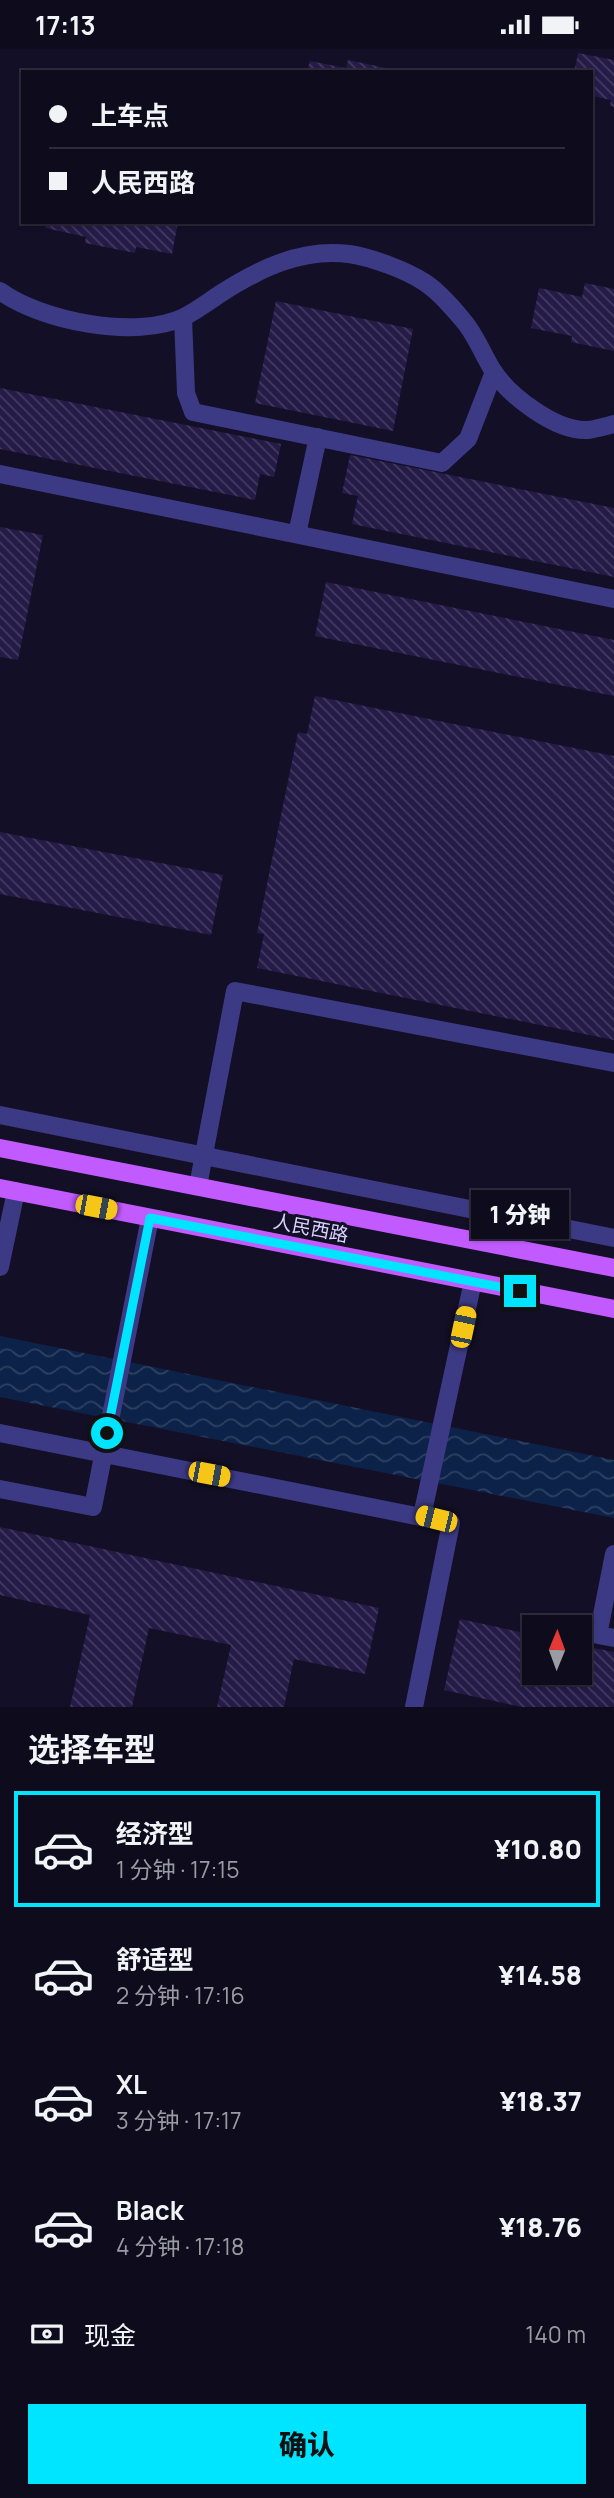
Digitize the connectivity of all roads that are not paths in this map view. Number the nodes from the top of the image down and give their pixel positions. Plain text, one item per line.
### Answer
1 (0, 291) edge
2 (183, 318) junction
3 (494, 372) junction
4 (614, 424) edge
5 (317, 437) junction
6 (0, 474) edge
7 (298, 534) junction
8 (614, 599) edge
9 (614, 1063) edge
10 (0, 1115) edge
11 (0, 1148) edge
12 (198, 1187) junction
13 (8, 1189) edge
14 (150, 1218) junction
15 (614, 1238) edge
16 (0, 1267) edge
17 (614, 1268) edge
18 (473, 1281) junction
19 (614, 1309) edge
20 (0, 1433) edge
21 (103, 1454) junction
22 (0, 1489) edge
23 (422, 1516) junction
24 (614, 1554) edge
25 (614, 1639) edge
26 (414, 1707) edge

1 - 2 street
2 - 3 street
2 - 5 street
3 - 4 street
3 - 5 street
5 - 7 street
6 - 7 street
7 - 8 street
9 - 12 street
10 - 15 street
11 - 12 main road, 人民西路
12 - 17 main road, 人民西路
13 - 14 main road, 人民西路
13 - 16 street
14 - 18 main road, 人民西路
14 - 21 street
18 - 19 main road, 人民西路
18 - 23 street
20 - 21 street
21 - 22 street
21 - 23 street
23 - 26 street
24 - 25 street

